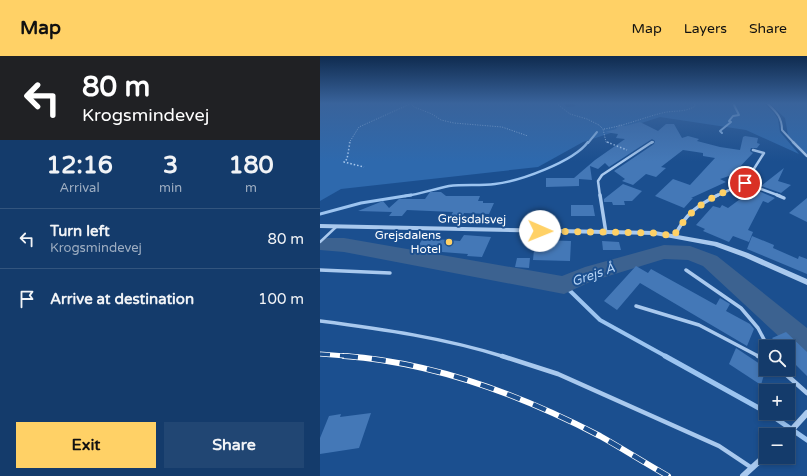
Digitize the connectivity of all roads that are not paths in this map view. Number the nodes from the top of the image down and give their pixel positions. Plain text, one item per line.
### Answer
1 (782, 123) edge
2 (653, 142) dead end
3 (753, 150) dead end
4 (807, 156) edge
5 (745, 183) junction
6 (784, 198) dead end
7 (320, 226) edge
8 (336, 226) junction
9 (606, 233) junction
10 (675, 236) junction
11 (320, 242) edge
12 (320, 270) edge
13 (686, 270) dead end
14 (390, 273) dead end
15 (807, 282) edge
16 (636, 306) dead end
17 (320, 321) edge
18 (764, 340) edge
19 (759, 356) edge
20 (788, 376) edge
21 (807, 393) edge
22 (806, 414) edge
23 (793, 428) edge
24 (759, 462) edge
25 (752, 468) junction
26 (743, 476) edge

1 - 4 street
2 - 9 street
3 - 5 street
5 - 6 street
5 - 10 street
7 - 8 street, Grejsdalsvej
8 - 9 street, Grejsdalsvej
8 - 11 lane
9 - 10 street, Grejsdalsvej
10 - 15 street, Grejsdalsvej
12 - 14 lane
13 - 18 lane
16 - 19 lane
17 - 25 lane
20 - 21 lane
22 - 23 street
24 - 25 street
25 - 26 street

